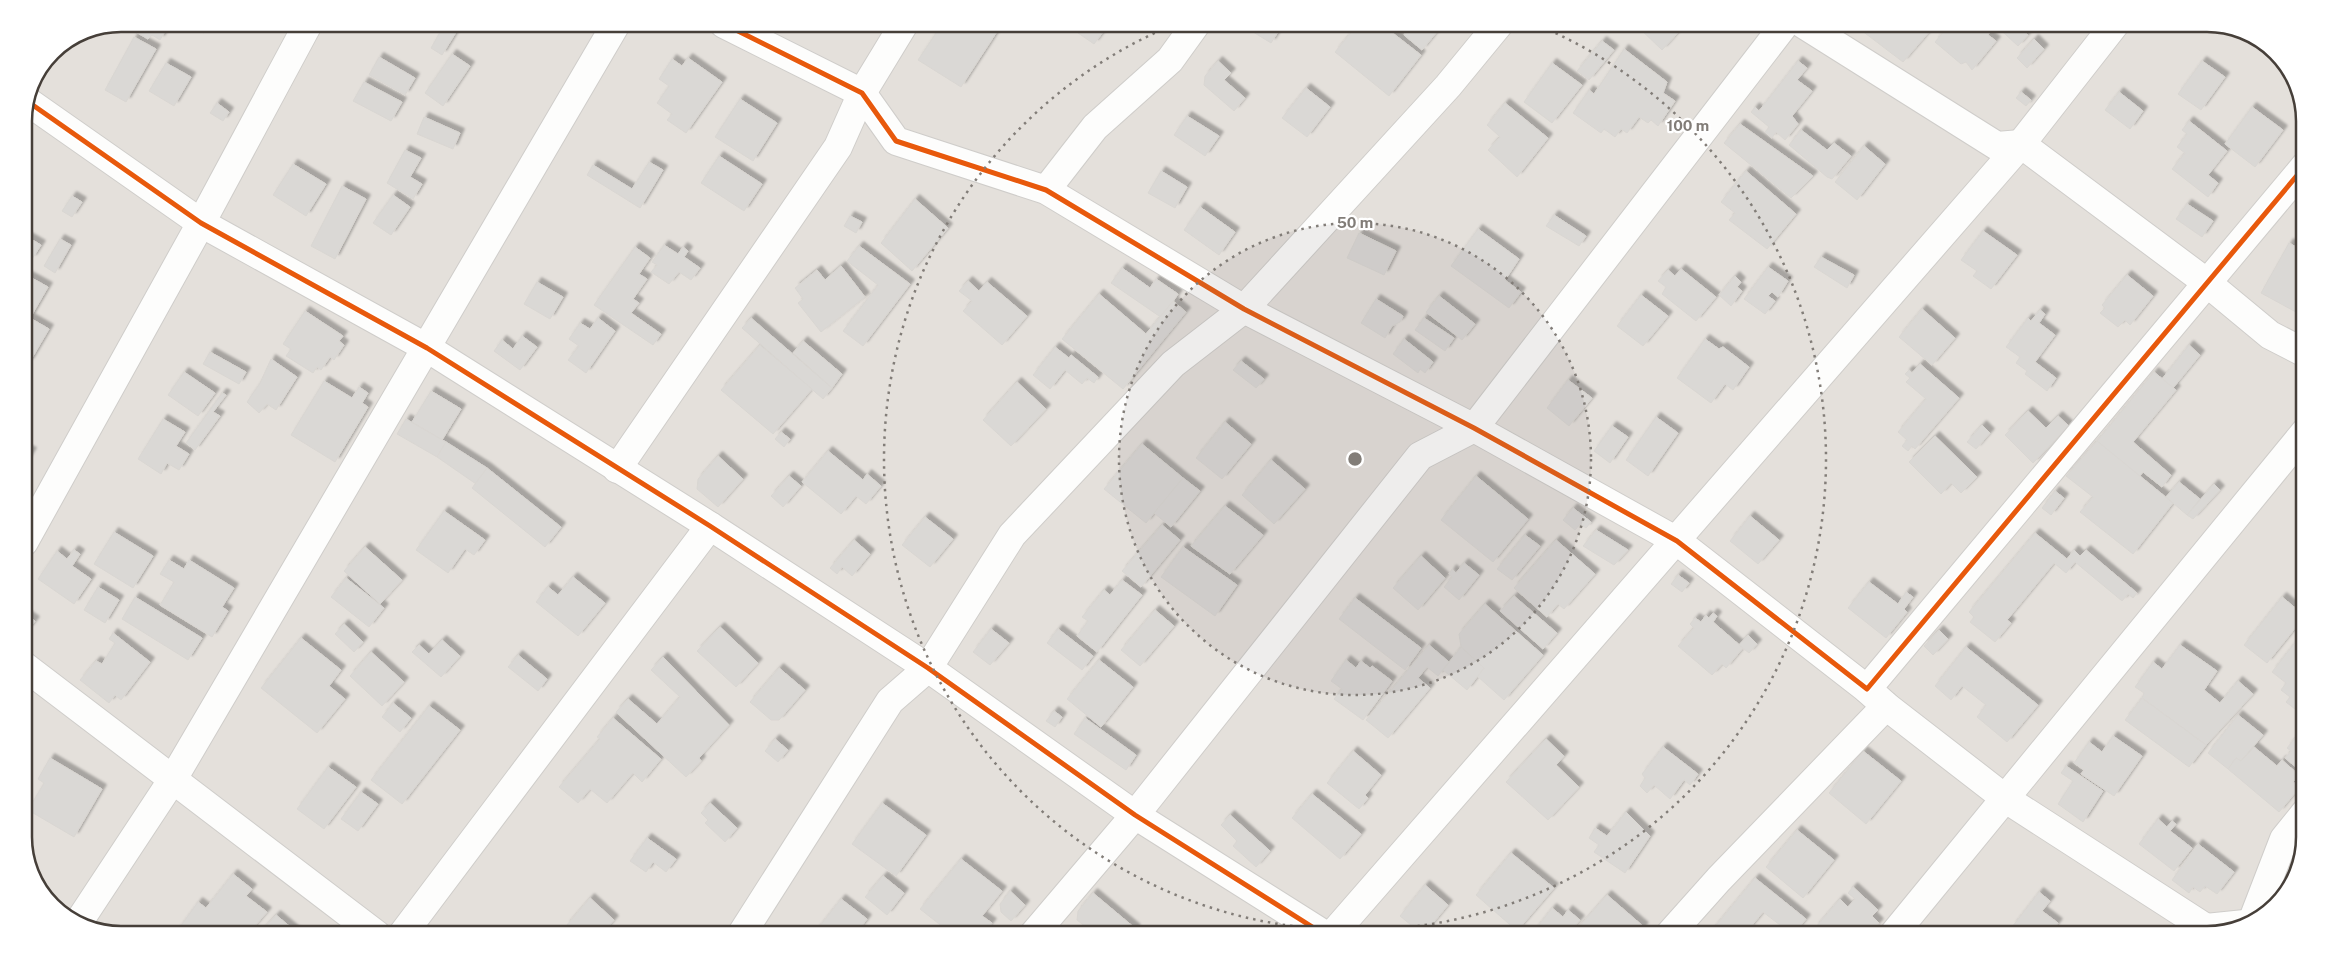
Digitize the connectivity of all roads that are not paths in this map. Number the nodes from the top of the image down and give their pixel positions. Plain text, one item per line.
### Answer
1 (304, 32) edge
2 (611, 32) edge
3 (740, 32) edge
4 (899, 32) edge
5 (1190, 32) edge
6 (1492, 32) edge
7 (1779, 32) edge
8 (1816, 32) edge
9 (2109, 32) edge
10 (862, 94) junction
11 (34, 105) edge
12 (2021, 144) junction
13 (2296, 177) edge
14 (1046, 190) junction
15 (201, 222) junction
16 (2206, 282) junction
17 (1244, 309) junction
18 (428, 348) junction
19 (2296, 349) edge
20 (1474, 428) junction
21 (2296, 443) edge
22 (617, 469) junction
23 (33, 526) edge
24 (710, 526) junction
25 (1677, 541) junction
26 (928, 668) junction
27 (33, 673) edge
28 (1876, 697) junction
29 (173, 779) junction
30 (2006, 799) junction
31 (1135, 815) junction
32 (2296, 824) edge
33 (2256, 912) edge
34 (82, 917) edge
35 (365, 926) edge
36 (409, 926) edge
37 (747, 926) edge
38 (1042, 926) edge
39 (1311, 926) edge
40 (1340, 926) edge
41 (1677, 926) edge
42 (1900, 926) edge
43 (2194, 926) edge

1 - 15 street
2 - 18 street
3 - 10 street
4 - 10 street
5 - 14 street
6 - 17 street
7 - 20 street
8 - 12 street
9 - 12 street
10 - 14 street
10 - 22 street
11 - 15 street
12 - 16 street
12 - 25 street
13 - 16 street
14 - 17 street
15 - 18 street
15 - 23 street
16 - 19 street
16 - 28 street
17 - 20 street
17 - 26 street
18 - 22 street
18 - 29 street
20 - 25 street
20 - 31 street
21 - 30 street
22 - 24 street
24 - 26 street
24 - 36 street
25 - 28 street
25 - 40 street
26 - 31 street
26 - 37 street
27 - 29 street
28 - 30 street
28 - 41 street
29 - 34 street
29 - 35 street
30 - 42 street
30 - 43 street
31 - 38 street
31 - 39 street
32 - 33 street

